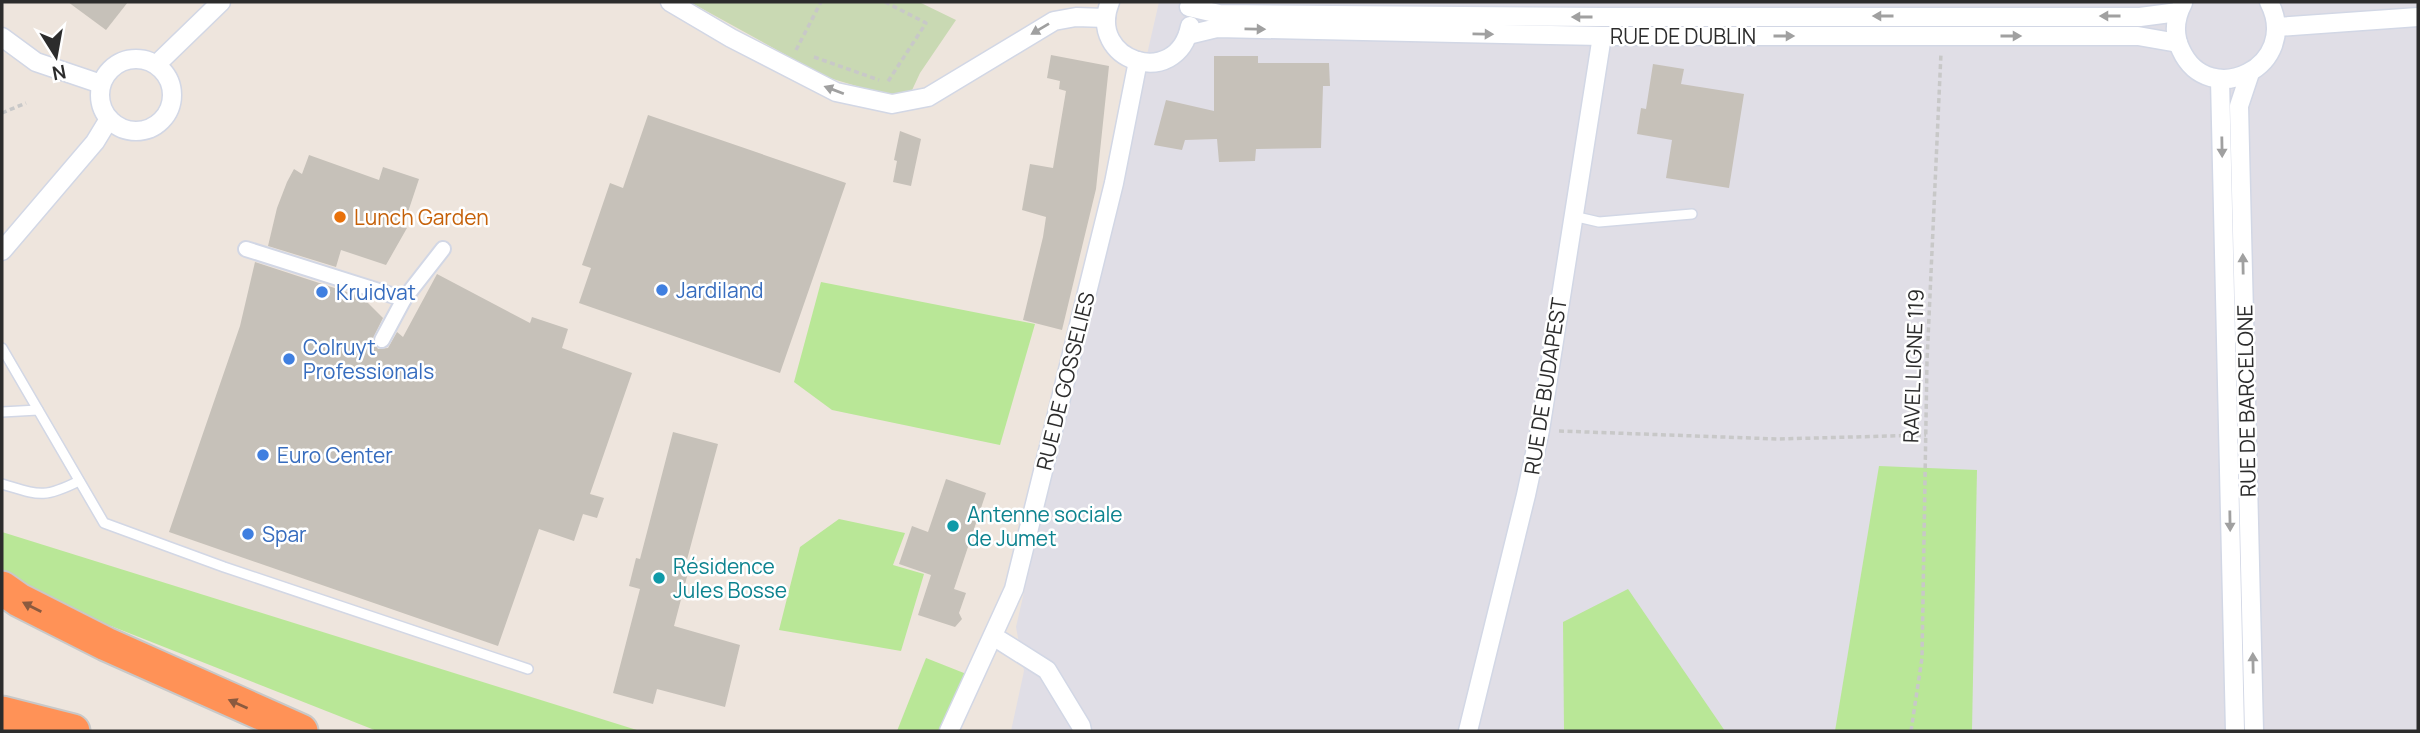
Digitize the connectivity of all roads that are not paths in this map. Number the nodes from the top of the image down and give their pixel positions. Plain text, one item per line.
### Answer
1 (220, 2) edge
2 (670, 2) edge
3 (2269, 2) edge
4 (1188, 4) edge
5 (2181, 7) edge
6 (1352, 9) edge
7 (1108, 10) edge
8 (2418, 17) edge
9 (2277, 27) junction
10 (1188, 35) junction
11 (1602, 36) junction
12 (2, 37) edge
13 (2178, 43) junction
14 (1138, 61) junction
15 (157, 64) junction
16 (2250, 73) junction
17 (2220, 79) junction
18 (101, 84) junction
19 (109, 120) junction
20 (1692, 214) dead end
21 (1573, 216) junction
22 (443, 248) dead end
23 (246, 249) dead end
24 (2, 251) edge
25 (404, 299) junction
26 (382, 340) dead end
27 (2, 348) edge
28 (38, 410) junction
29 (2, 412) edge
30 (79, 481) junction
31 (2, 484) edge
32 (2, 588) edge
33 (993, 636) junction
34 (528, 669) dead end
35 (2, 713) edge
36 (73, 731) edge
37 (300, 731) edge
38 (948, 731) edge
39 (1082, 731) edge
40 (1468, 731) edge
41 (2235, 731) edge
42 (2254, 731) edge

1 - 15 street
7 -> 2 street
3 - 9 street
4 - 6 street, RUE DE DUBLIN
4 - 10 street
5 -> 6 street, RUE DE DUBLIN
5 - 13 street
7 - 14 street
8 - 9 street
9 - 16 street
10 -> 11 street, RUE DE DUBLIN
10 - 14 street
11 -> 13 street, RUE DE DUBLIN
11 - 21 street, RUE DE BUDAPEST
12 - 18 street
13 - 17 street
14 - 33 street, RUE DE GOSSELIES
15 - 18 street
15 - 19 street
16 - 17 street
42 -> 16 street, RUE DE BARCELONE
17 -> 41 street, RUE DE BARCELONE
18 - 19 street
19 - 24 street
20 - 21 lane
21 - 40 street, RUE DE BUDAPEST
22 - 25 street
23 - 25 street
25 - 26 street
27 - 28 lane
28 - 29 lane
28 - 30 lane
30 - 31 lane
30 - 34 lane
37 -> 32 highway
33 - 38 street, RUE DE GOSSELIES
33 - 39 street
35 - 36 highway

